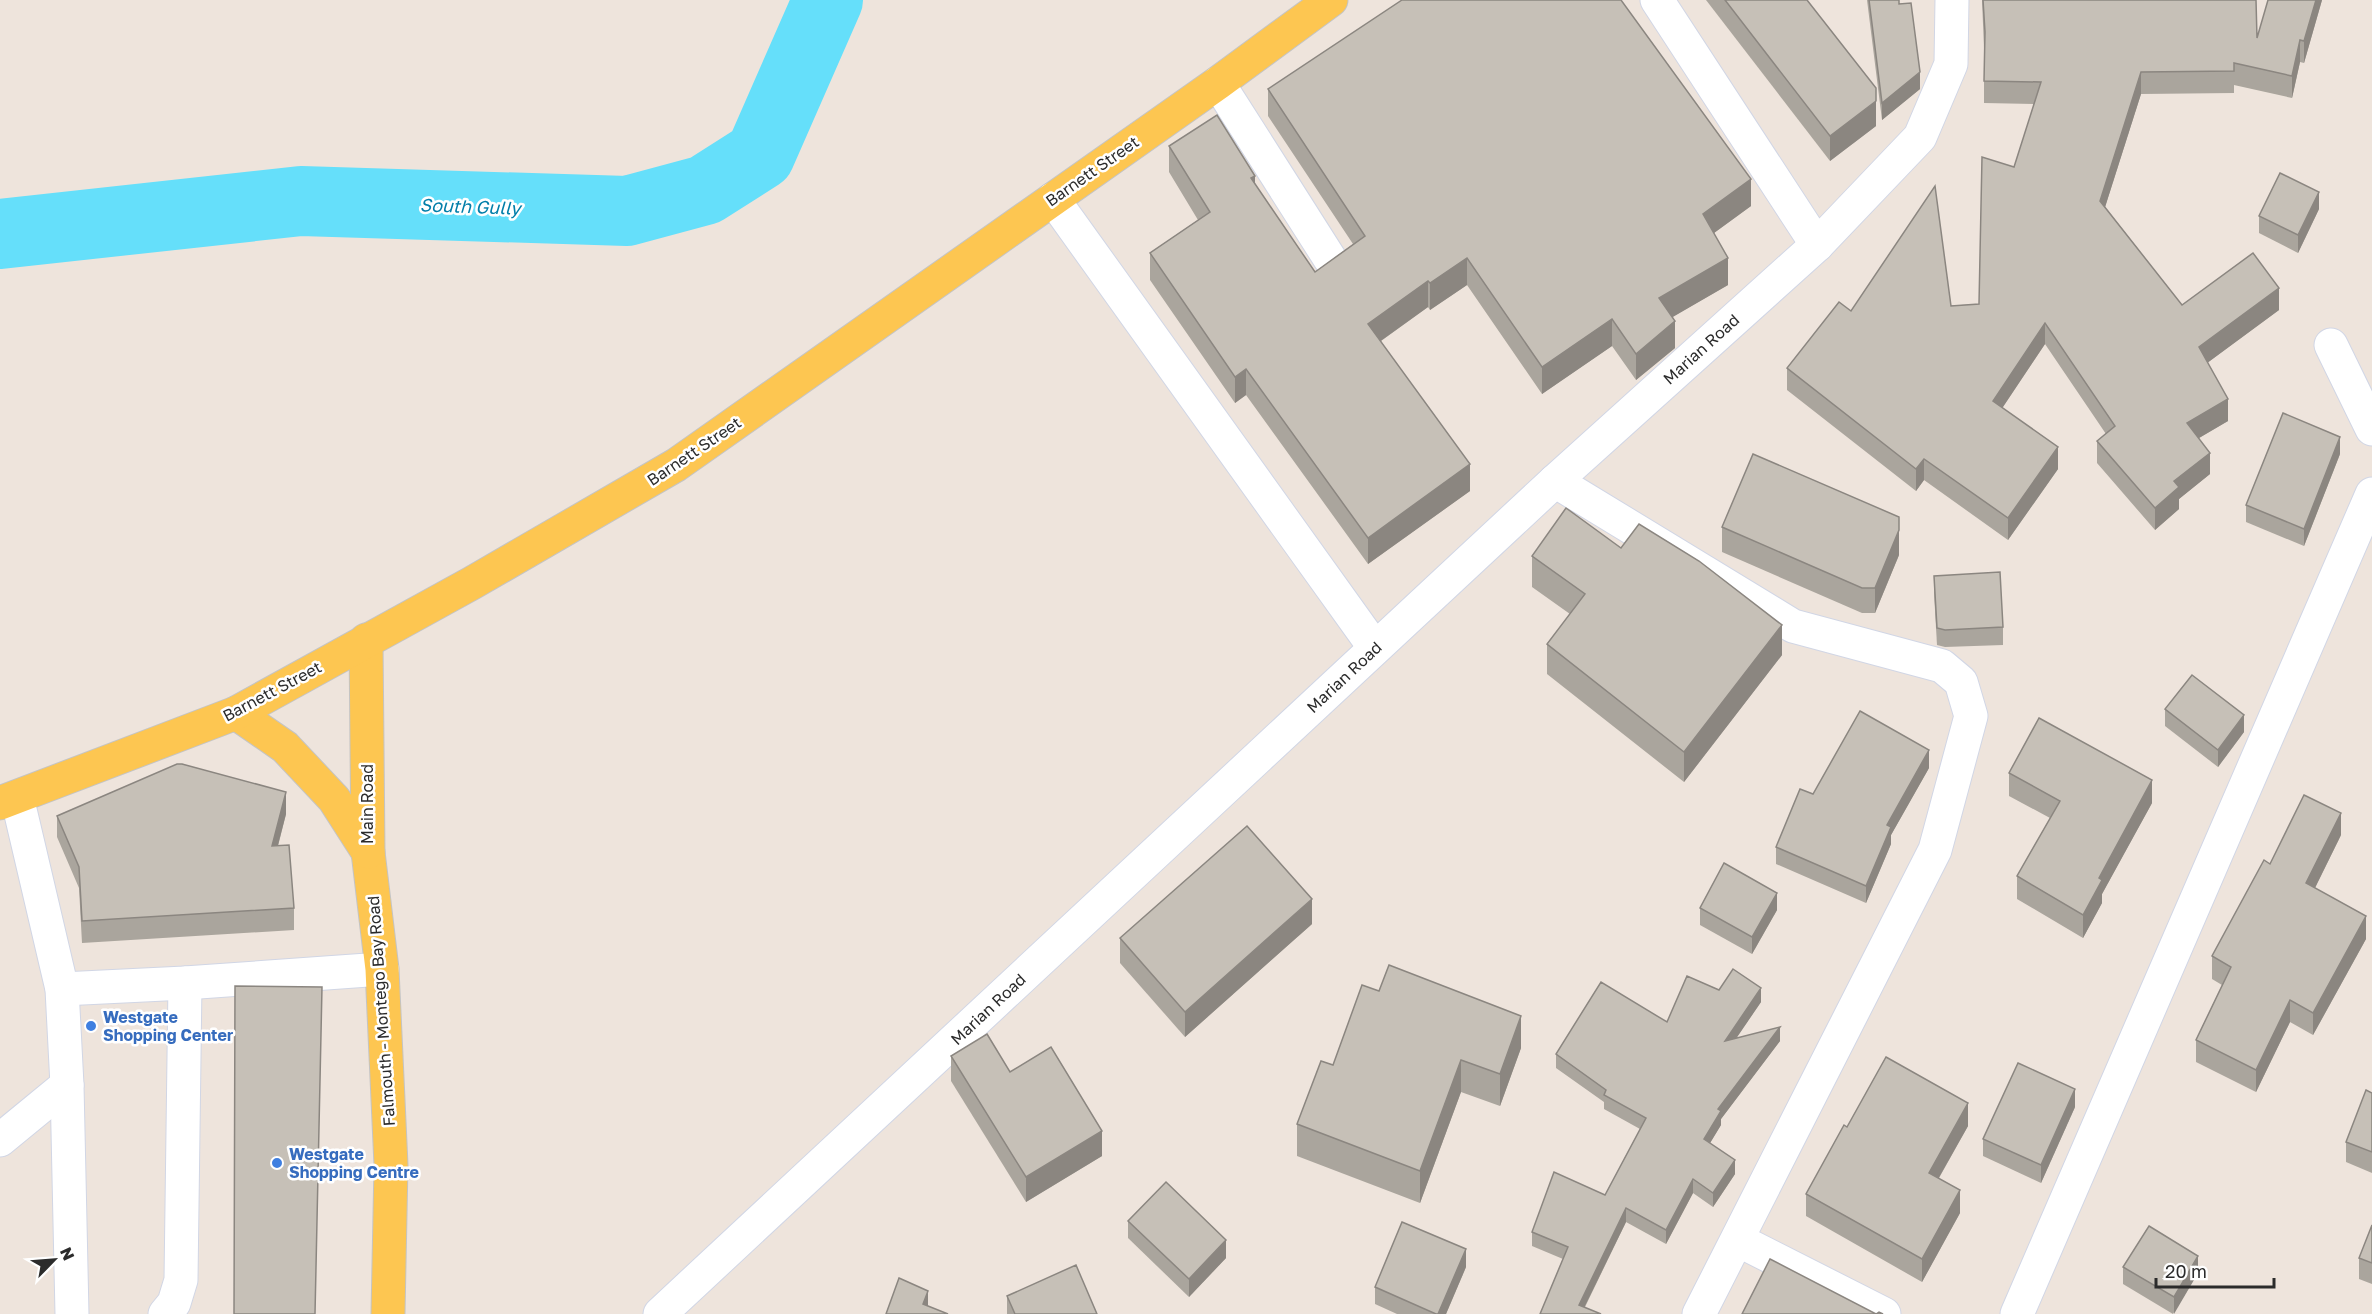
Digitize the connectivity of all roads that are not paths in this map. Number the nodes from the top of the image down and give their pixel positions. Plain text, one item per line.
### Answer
1 (1331, 0) edge
2 (1657, 0) edge
3 (1953, 0) edge
4 (1218, 83) junction
5 (1053, 199) junction
6 (1817, 245) junction
7 (1330, 259) edge
8 (2331, 345) dead end
9 (2372, 429) edge
10 (1555, 481) junction
11 (2372, 494) edge
12 (366, 640) junction
13 (1375, 648) junction
14 (236, 713) junction
15 (9, 800) edge
16 (368, 852) junction
17 (382, 969) junction
18 (185, 983) junction
19 (62, 989) junction
20 (67, 1084) junction
21 (0, 1140) edge
22 (1738, 1240) junction
23 (72, 1314) edge
24 (165, 1314) edge
25 (388, 1314) edge
26 (660, 1314) edge
27 (1699, 1314) edge
28 (1884, 1314) edge
29 (2017, 1314) edge

1 - 4 main road, Barnett Street
2 - 6 street
3 - 6 street, Marian Road
4 - 5 main road, Barnett Street
4 - 7 street
5 - 12 main road, Barnett Street
5 - 13 street
6 - 10 street, Marian Road
8 - 9 street
10 - 13 street, Marian Road
10 - 22 street
11 - 29 street
12 - 14 main road, Barnett Street
12 - 16 main road, Main Road
13 - 26 street, Marian Road
14 - 15 main road, Barnett Street
14 - 16 main road, Main Road
15 - 19 street
16 - 17 main road, Falmouth - Montego Bay Road
17 - 18 street
17 - 25 main road, Falmouth - Montego Bay Road
18 - 19 street
18 - 24 street
19 - 20 street
20 - 21 street
20 - 23 street
22 - 27 street
22 - 28 street

